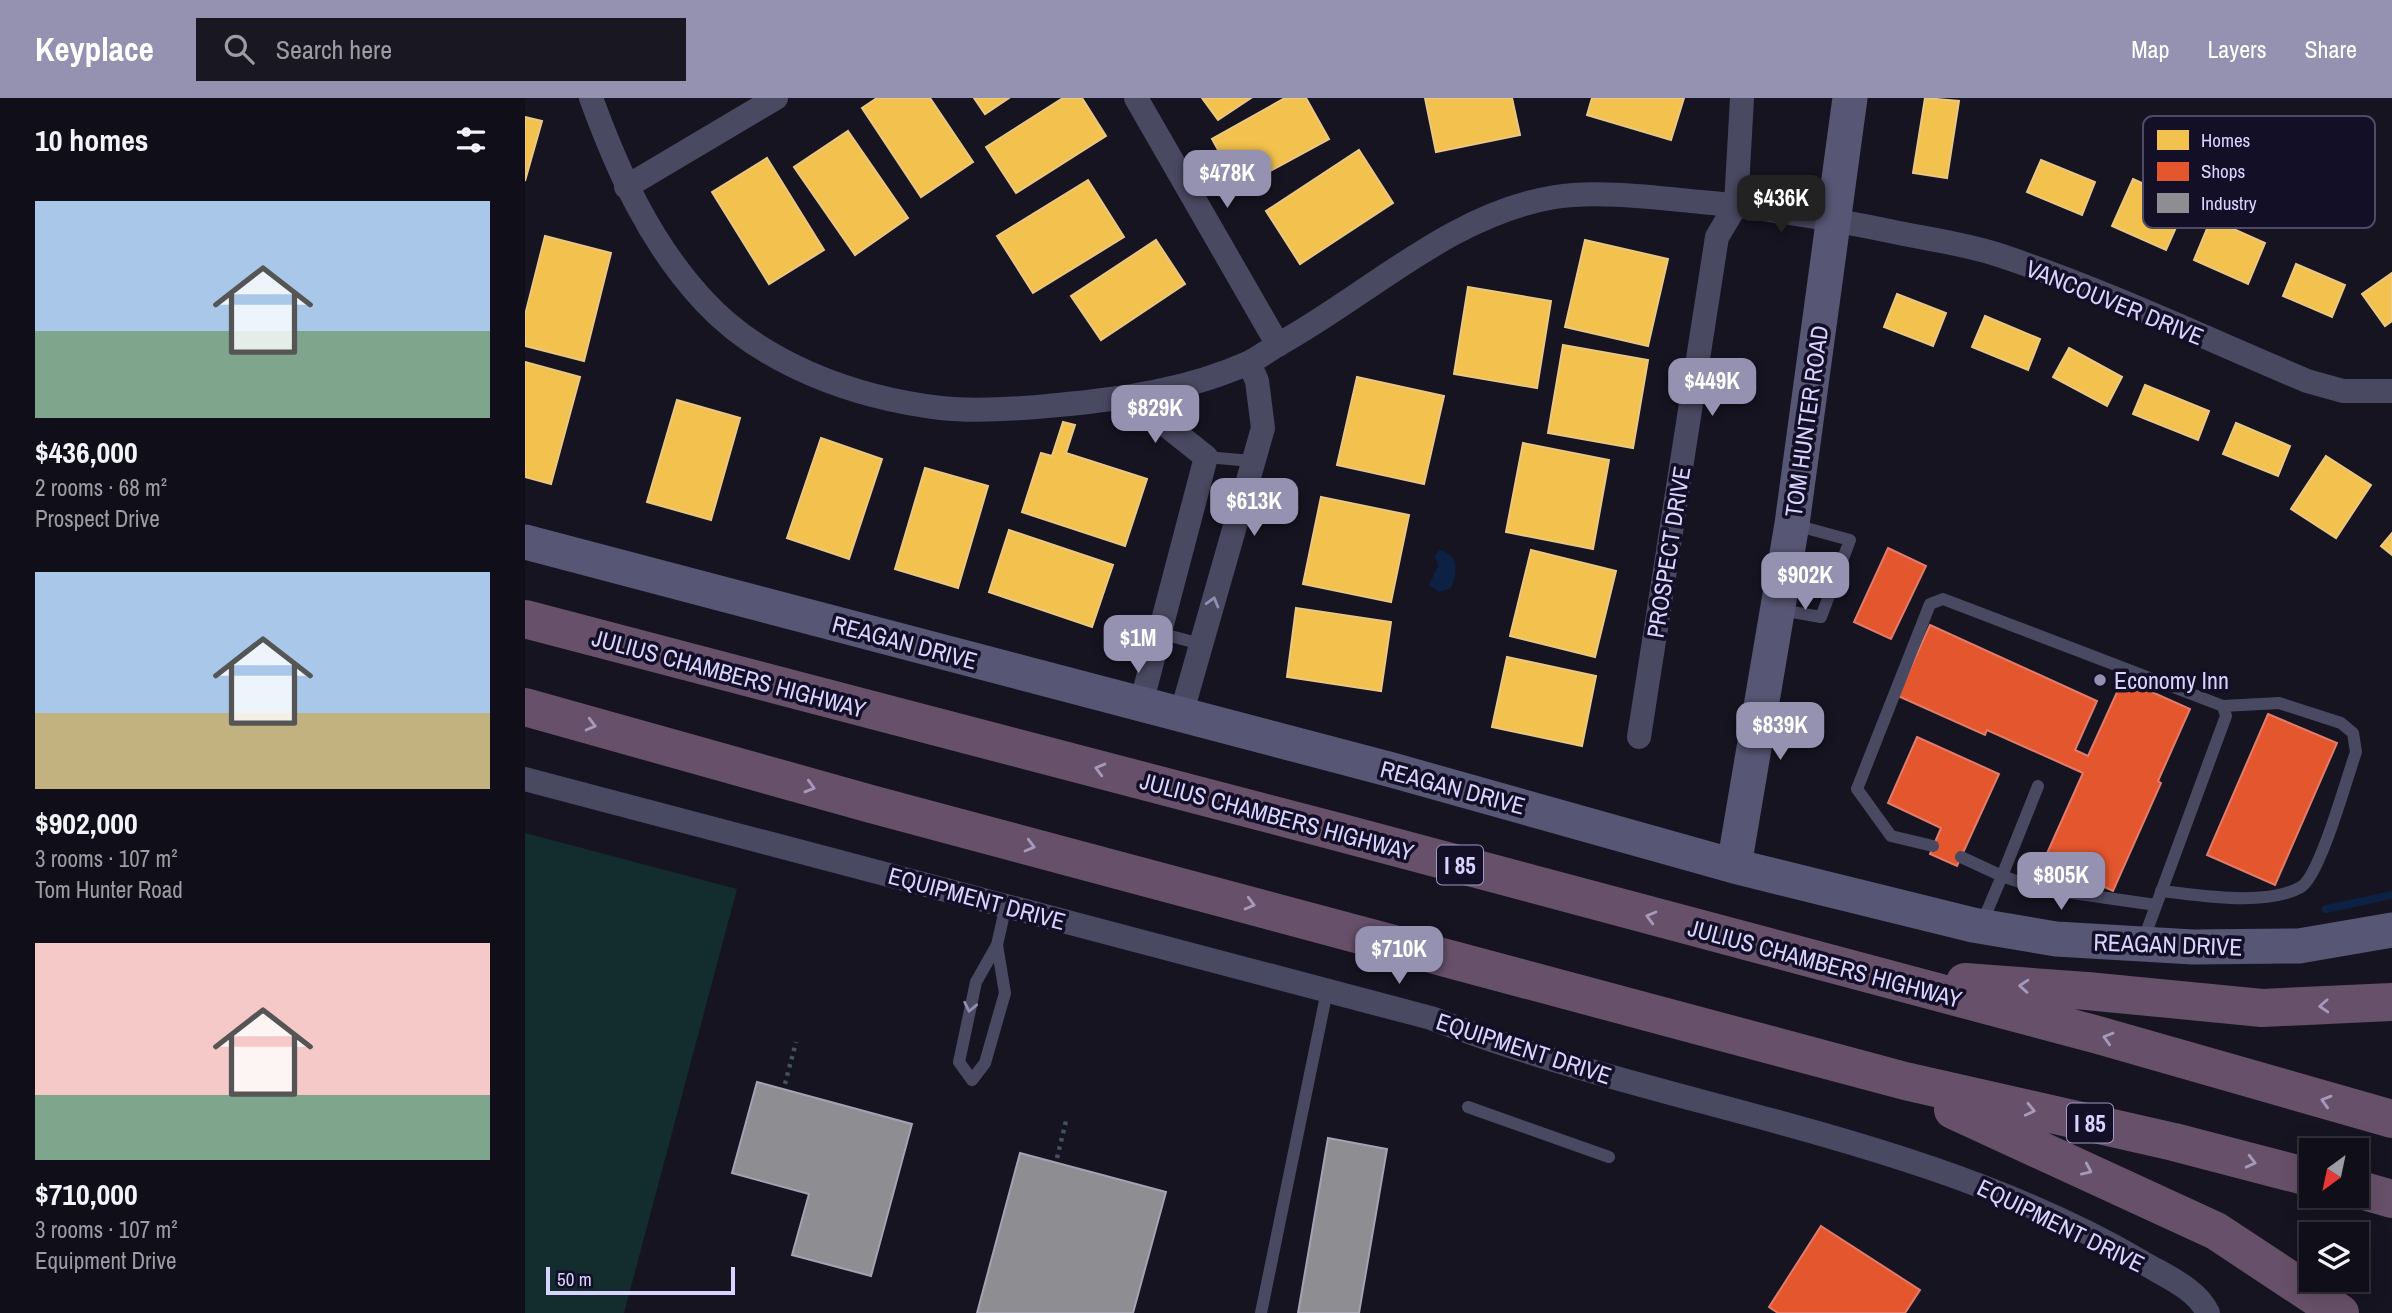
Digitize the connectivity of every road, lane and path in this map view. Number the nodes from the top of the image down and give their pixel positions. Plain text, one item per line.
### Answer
1 (591, 98) edge
2 (776, 98) edge
3 (1136, 98) edge
4 (1742, 98) edge
5 (1850, 98) edge
6 (626, 187) junction
7 (1736, 205) junction
8 (1834, 220) junction
9 (1278, 345) junction
10 (1249, 363) junction
11 (2392, 391) edge
12 (1132, 398) junction
13 (1206, 457) junction
14 (1252, 461) junction
15 (1792, 524) junction
16 (525, 542) edge
17 (1777, 609) junction
18 (525, 619) edge
19 (1159, 633) junction
20 (1201, 644) junction
21 (1141, 705) junction
22 (2223, 706) junction
23 (525, 707) edge
24 (1181, 715) junction
25 (1639, 737) dead end
26 (525, 779) edge
27 (2038, 786) dead end
28 (1933, 846) dead end
29 (1961, 857) dead end
30 (1734, 866) junction
31 (2001, 876) junction
32 (2161, 891) junction
33 (1006, 905) junction
34 (2156, 905) junction
35 (1980, 926) junction
36 (2392, 930) edge
37 (997, 945) junction
38 (2140, 947) junction
39 (1876, 976) junction
40 (1327, 991) junction
41 (2392, 1002) edge
42 (796, 1042) dead end
43 (1868, 1072) junction
44 (785, 1084) dead end
45 (1468, 1107) dead end
46 (1067, 1117) dead end
47 (2392, 1119) edge
48 (1609, 1157) dead end
49 (1057, 1158) dead end
50 (2299, 1175) edge
51 (2369, 1192) edge
52 (2392, 1199) edge
53 (1261, 1313) edge
54 (2208, 1313) edge
55 (2340, 1313) edge

1 - 6 street
2 - 6 street
3 - 9 street
4 - 7 street, PROSPECT DRIVE
5 - 8 street, TOM HUNTER ROAD
6 - 12 street
7 - 8 street
7 - 9 street
7 - 25 street, PROSPECT DRIVE
8 - 11 street, VANCOUVER DRIVE
8 - 15 street, TOM HUNTER ROAD
9 - 10 street
10 - 12 street
10 - 14 street
12 - 13 street
13 - 14 lane
13 - 19 street
20 -> 14 street
15 - 17 street, TOM HUNTER ROAD
15 - 17 lane
16 - 21 street, REAGAN DRIVE
17 - 30 street, TOM HUNTER ROAD
39 -> 18 highway, JULIUS CHAMBERS HIGHWAY / I 85
19 - 20 lane
19 - 21 street
20 - 24 street
21 - 24 street, REAGAN DRIVE
22 - 28 lane
22 - 32 lane
22 - 32 lane
23 -> 43 highway, I 85
24 - 30 street, REAGAN DRIVE
26 - 33 street, EQUIPMENT DRIVE
27 - 31 lane
29 - 31 lane
30 - 35 street, REAGAN DRIVE
31 - 34 lane
31 - 35 lane
32 - 34 lane
33 - 37 lane
33 - 40 street, EQUIPMENT DRIVE
34 - 38 lane
35 - 38 street, REAGAN DRIVE
36 - 38 street, REAGAN DRIVE
37 -> 37 lane
41 -> 39 highway
47 -> 39 highway, JULIUS CHAMBERS HIGHWAY / I 85
40 - 53 lane
40 - 54 street, EQUIPMENT DRIVE
42 - 44 path
43 -> 50 highway, I 85
43 -> 55 highway
45 - 48 lane
46 - 49 path
51 - 52 highway

